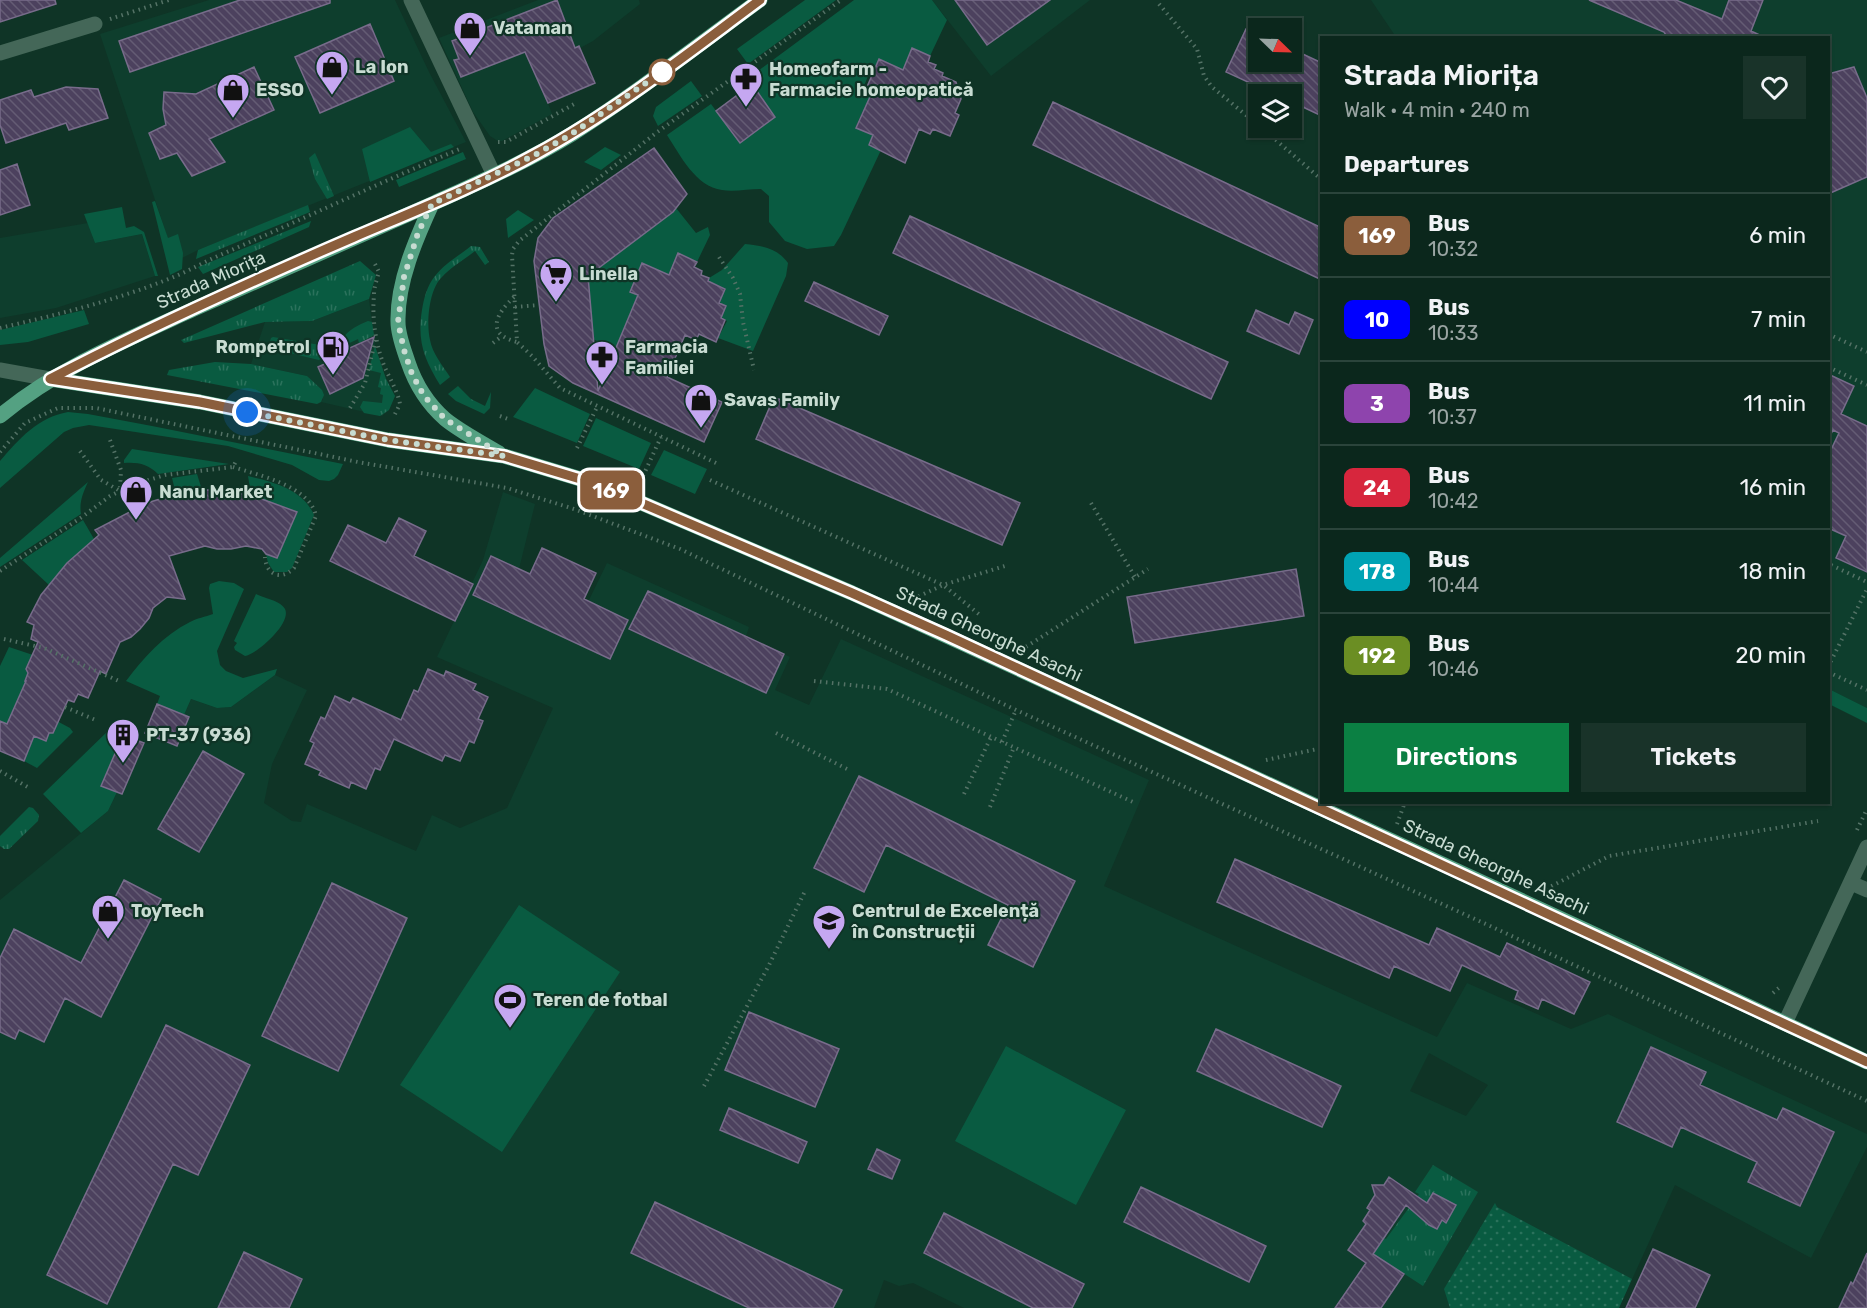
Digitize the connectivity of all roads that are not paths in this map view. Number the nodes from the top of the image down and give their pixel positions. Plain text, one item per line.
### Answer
1 (411, 0) edge
2 (760, 0) edge
3 (95, 24) road end
4 (0, 53) edge
5 (494, 175) junction
6 (432, 204) junction
7 (0, 370) edge
8 (50, 379) junction
9 (0, 416) edge
10 (504, 456) junction
11 (1867, 847) edge
12 (1851, 883) junction
13 (1867, 890) edge
14 (1785, 1023) junction
15 (1867, 1062) edge

1 - 5 street
2 - 5 main road, Strada Miorița
3 - 4 street
5 - 6 main road, Strada Miorița
6 - 8 main road, Strada Miorița
6 - 10 main road
7 - 8 street
8 - 9 main road, Strada Miorița
8 - 10 main road, Strada Gheorghe Asachi
10 - 14 main road, Strada Gheorghe Asachi
11 - 12 street
12 - 13 street
12 - 14 street
14 - 15 main road, Strada Gheorghe Asachi

